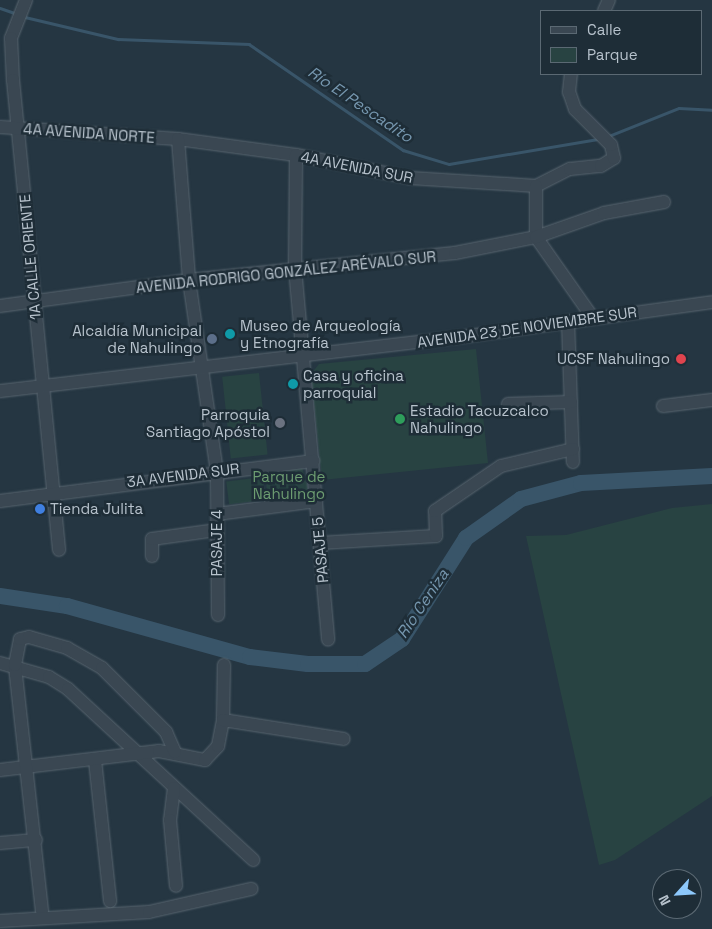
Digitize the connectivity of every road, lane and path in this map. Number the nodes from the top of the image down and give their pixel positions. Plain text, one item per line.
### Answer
1 (23, 2) edge
2 (571, 75) edge
3 (0, 127) edge
4 (18, 129) junction
5 (178, 139) junction
6 (296, 154) junction
7 (536, 186) junction
8 (664, 202) dead end
9 (536, 237) junction
10 (295, 268) junction
11 (189, 280) junction
12 (34, 301) junction
13 (712, 302) edge
14 (0, 306) edge
15 (593, 318) junction
16 (568, 321) junction
17 (302, 355) junction
18 (202, 367) junction
19 (43, 385) junction
20 (0, 391) edge
21 (712, 400) edge
22 (571, 402) junction
23 (508, 404) dead end
24 (663, 406) dead end
25 (313, 461) junction
26 (217, 471) junction
27 (53, 492) junction
28 (0, 501) edge
29 (316, 501) junction
30 (217, 514) junction
31 (217, 530) junction
32 (320, 543) junction
33 (59, 550) dead end
34 (152, 556) dead end
35 (218, 614) dead end
36 (328, 640) dead end
37 (0, 662) edge
38 (15, 665) junction
39 (224, 665) dead end
40 (223, 720) junction
41 (344, 739) dead end
42 (176, 752) junction
43 (135, 755) junction
44 (95, 760) junction
45 (29, 766) junction
46 (0, 770) edge
47 (174, 788) junction
48 (36, 840) junction
49 (0, 843) edge
50 (253, 860) dead end
51 (176, 886) dead end
52 (251, 889) dead end
53 (110, 901) dead end
54 (42, 911) dead end
55 (0, 921) edge

1 - 4 street, 1A CALLE ORIENTE
2 - 7 street
3 - 4 street, 4A AVENIDA NORTE
4 - 5 street, 4A AVENIDA NORTE
4 - 12 street, 1A CALLE ORIENTE
5 - 6 street, 4A AVENIDA SUR
5 - 11 street, PASAJE 4
6 - 7 street, 4A AVENIDA SUR
6 - 10 street, PASAJE 5
7 - 9 street
8 - 9 street, AVENIDA RODRIGO GONZÁLEZ ARÉVALO SUR
9 - 10 street, AVENIDA RODRIGO GONZÁLEZ ARÉVALO SUR
9 - 15 street
10 - 11 street, AVENIDA RODRIGO GONZÁLEZ ARÉVALO SUR
10 - 17 street, PASAJE 5
11 - 12 street, AVENIDA RODRIGO GONZÁLEZ ARÉVALO SUR
11 - 18 street, PASAJE 4
12 - 14 street, AVENIDA RODRIGO GONZÁLEZ ARÉVALO SUR
12 - 19 street, 1A CALLE ORIENTE
13 - 15 street, AVENIDA 23 DE NOVIEMBRE SUR
15 - 16 street, AVENIDA 23 DE NOVIEMBRE SUR
16 - 17 street, AVENIDA 23 DE NOVIEMBRE SUR
16 - 22 street
17 - 18 street, AVENIDA 23 DE NOVIEMBRE SUR
17 - 25 street, PASAJE 5
18 - 19 street, AVENIDA 23 DE NOVIEMBRE SUR
18 - 26 street, PASAJE 4
19 - 20 street, AVENIDA 23 DE NOVIEMBRE SUR
19 - 27 street, 1A CALLE ORIENTE
21 - 24 street
22 - 23 street
22 - 32 street
25 - 26 street, 3A AVENIDA SUR
25 - 29 street, PASAJE 5
26 - 27 street, 3A AVENIDA SUR
26 - 30 street, PASAJE 4
27 - 28 street, 3A AVENIDA SUR
27 - 33 street, 1A CALLE ORIENTE
29 - 30 street
29 - 32 street, PASAJE 5
30 - 31 street, PASAJE 4
31 - 34 street
31 - 35 street, PASAJE 4
32 - 36 street, PASAJE 5
37 - 38 street
38 - 42 street
38 - 43 street
38 - 45 street
39 - 40 street
40 - 41 street
40 - 42 street
42 - 43 street
43 - 44 street
43 - 47 street
44 - 45 street
44 - 53 street
45 - 46 street
45 - 48 street
47 - 50 street
47 - 51 street
48 - 49 street
48 - 54 street
52 - 55 street

